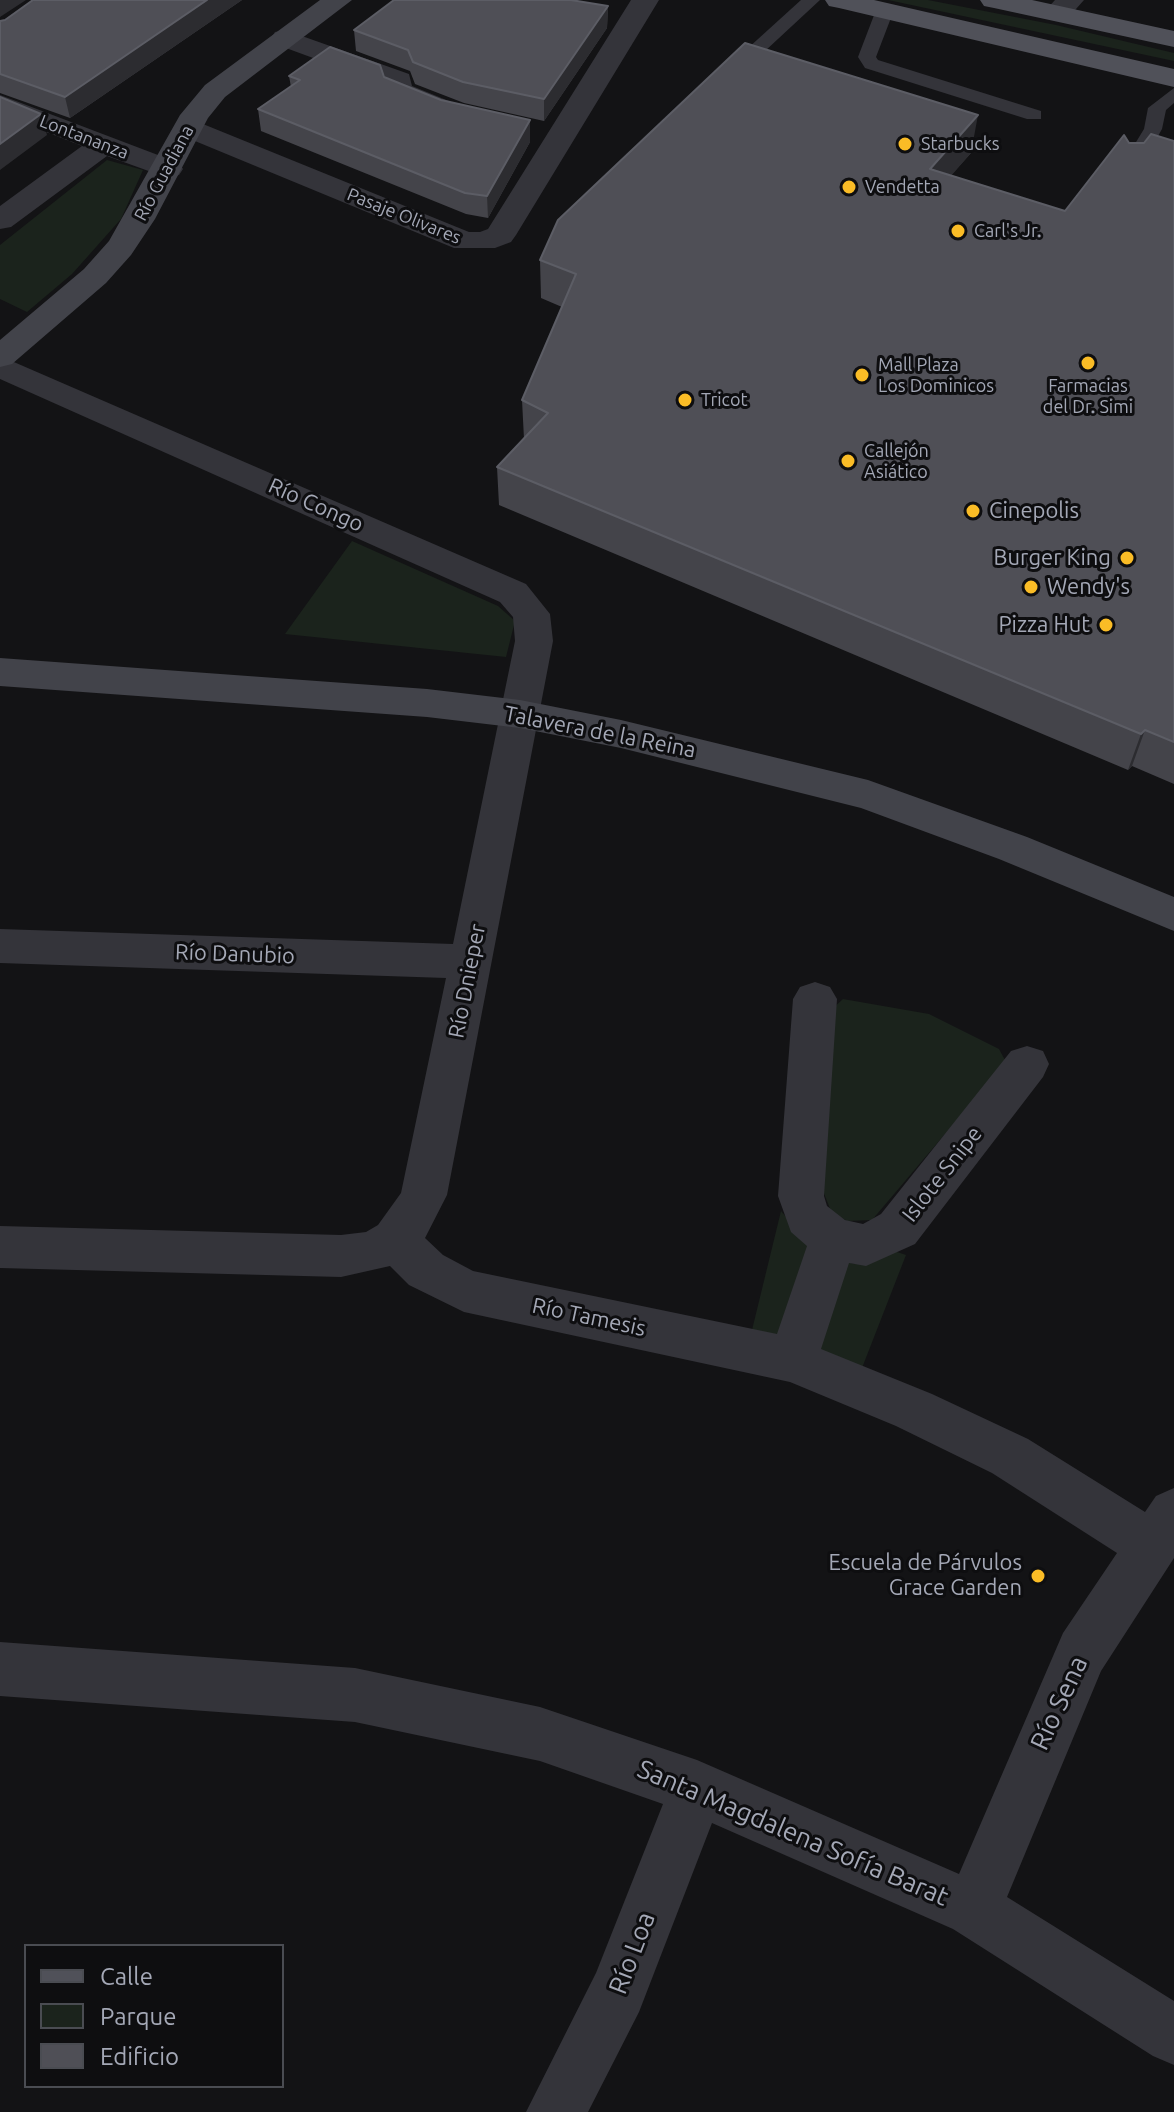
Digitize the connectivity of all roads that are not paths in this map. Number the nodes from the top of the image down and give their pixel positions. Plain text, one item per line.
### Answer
1 (338, 0) edge
2 (645, 0) edge
3 (811, 0) edge
4 (839, 0) edge
5 (994, 0) edge
6 (1064, 6) edge
7 (885, 10) junction
8 (285, 38) junction
9 (1174, 39) edge
10 (725, 78) edge
11 (1174, 78) edge
12 (1174, 93) edge
13 (0, 104) edge
14 (1034, 115) dead end
15 (468, 116) edge
16 (188, 128) junction
17 (104, 144) junction
18 (168, 169) junction
19 (1127, 174) edge
20 (0, 220) edge
21 (0, 357) edge
22 (0, 366) edge
23 (0, 672) edge
24 (520, 714) junction
25 (1174, 915) edge
26 (0, 946) edge
27 (471, 962) junction
28 (815, 999) dead end
29 (1027, 1064) dead end
30 (833, 1239) junction
31 (395, 1240) junction
32 (0, 1247) edge
33 (793, 1360) junction
34 (1163, 1529) edge
35 (0, 1669) edge
36 (697, 1788) junction
37 (973, 1909) junction
38 (1174, 2035) edge
39 (556, 2112) edge

1 - 8 street, Río Guadiana
2 - 16 street, Pasaje Olivares
3 - 10 lane
4 - 7 main road
5 - 6 main road
6 - 9 main road
7 - 11 main road
7 - 14 lane
8 - 15 street
8 - 16 street, Río Guadiana
12 - 19 lane
13 - 17 street, Lontananza
16 - 18 street, Río Guadiana
17 - 18 street, Lontananza
17 - 20 street
18 - 21 street, Río Guadiana
22 - 24 street, Río Congo
23 - 24 street, Talavera de la Reina
24 - 25 street, Talavera de la Reina
24 - 27 street, Río Dnieper
26 - 27 street, Río Danubio
27 - 31 street, Río Dnieper
28 - 30 street
29 - 30 street, Islote Snipe
30 - 33 street
31 - 32 street
31 - 33 street, Río Tamesis
33 - 34 street, Río Tamesis
34 - 37 street, Río Sena
35 - 36 street, Santa Magdalena Sofía Barat
36 - 37 street, Santa Magdalena Sofía Barat
36 - 39 street, Río Loa
37 - 38 street, Santa Magdalena Sofía Barat

